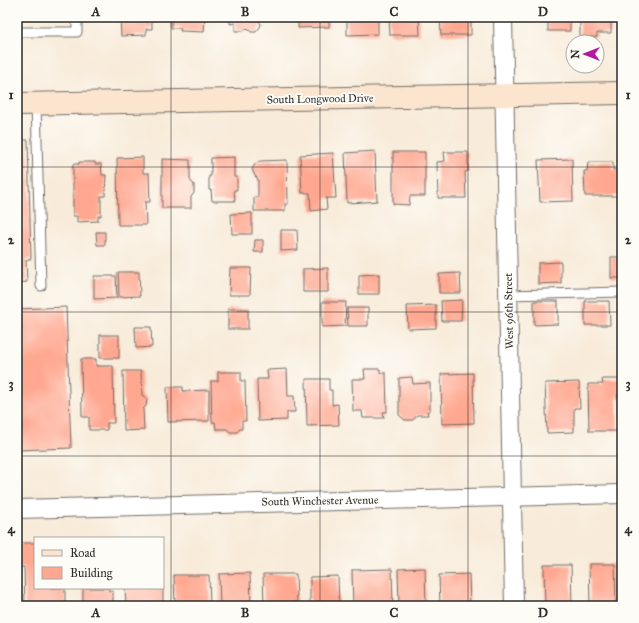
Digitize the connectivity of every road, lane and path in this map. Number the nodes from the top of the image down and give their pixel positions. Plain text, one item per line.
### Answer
1 (77, 17) edge
2 (503, 17) edge
3 (17, 32) edge
4 (622, 93) edge
5 (505, 96) junction
6 (26, 104) edge
7 (41, 286) dead end
8 (622, 292) edge
9 (509, 295) junction
10 (622, 494) edge
11 (513, 497) junction
12 (17, 508) edge
13 (514, 606) edge

1 - 3 lane
2 - 5 street, West 96th Street
4 - 5 street, South Longwood Drive
5 - 6 street, South Longwood Drive
5 - 9 street, West 96th Street
6 - 7 lane
8 - 9 lane
9 - 11 street, West 96th Street
10 - 11 street, South Winchester Avenue
11 - 12 street, South Winchester Avenue
11 - 13 street, West 96th Street

